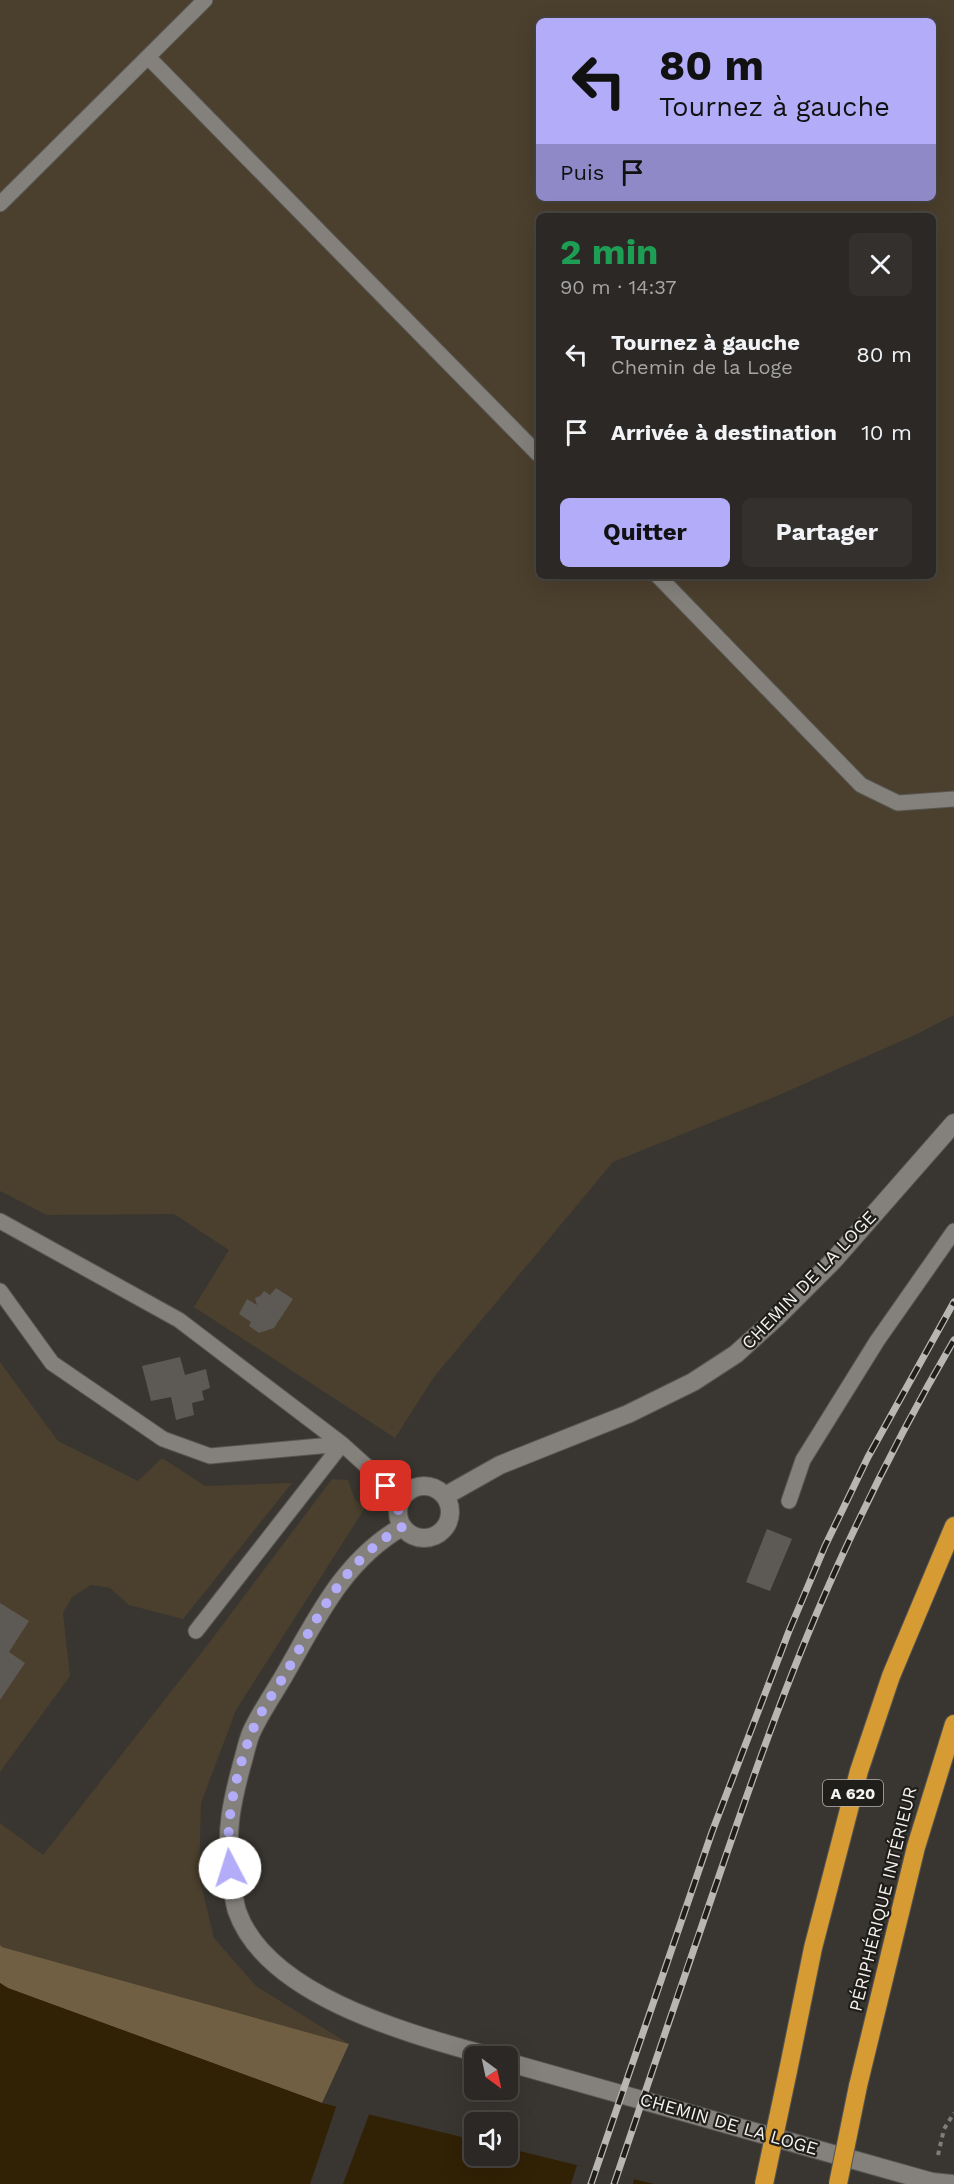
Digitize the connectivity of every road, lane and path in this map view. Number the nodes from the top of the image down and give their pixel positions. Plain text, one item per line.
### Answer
1 (205, 0) edge
2 (148, 57) junction
3 (0, 204) edge
4 (536, 452) edge
5 (661, 579) edge
6 (954, 799) edge
7 (954, 1123) edge
8 (0, 1221) edge
9 (954, 1232) edge
10 (0, 1291) edge
11 (342, 1444) junction
12 (445, 1496) junction
13 (402, 1498) junction
14 (789, 1501) dead end
15 (954, 1526) edge
16 (402, 1527) junction
17 (196, 1631) dead end
18 (954, 1724) edge
19 (464, 2049) edge
20 (518, 2065) edge
21 (954, 2113) edge
22 (932, 2182) junction
23 (764, 2184) edge
24 (838, 2184) edge
25 (952, 2184) edge

1 - 2 lane
2 - 3 lane
2 - 4 lane
5 - 6 lane
7 - 12 street, CHEMIN DE LA LOGE
8 - 11 lane
9 - 14 lane
10 - 11 lane
11 - 13 lane
11 - 17 lane
12 - 13 street
12 - 16 street
13 - 16 street
15 - 23 highway, A 620, bridge
16 - 19 street
18 - 24 highway, PÉRIPHÉRIQUE INTÉRIEUR, bridge
20 - 22 street, CHEMIN DE LA LOGE
21 - 22 path
22 - 25 street, CHEMIN DE LA LOGE

